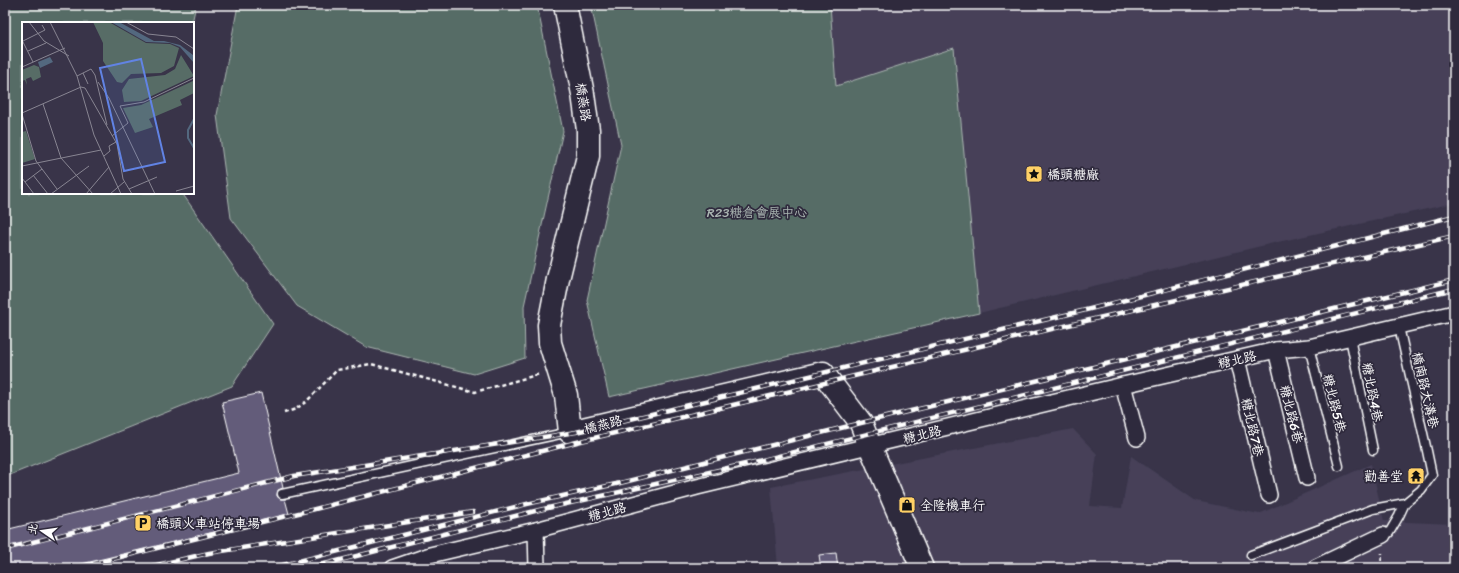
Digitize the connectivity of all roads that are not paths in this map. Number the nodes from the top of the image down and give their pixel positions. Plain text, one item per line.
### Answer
1 (565, 5) edge
2 (1454, 313) edge
3 (1399, 327) junction
4 (1350, 338) junction
5 (1309, 347) junction
6 (1276, 350) junction
7 (1238, 359) junction
8 (1123, 385) junction
9 (570, 432) junction
10 (1137, 438) dead end
11 (870, 446) junction
12 (1373, 450) dead end
13 (1339, 466) dead end
14 (1307, 478) dead end
15 (282, 494) dead end
16 (1269, 495) dead end
17 (1405, 503) junction
18 (536, 530) junction
19 (1383, 535) joint
20 (1251, 555) dead end
21 (392, 568) edge
22 (537, 568) edge
23 (922, 568) edge
24 (1316, 568) edge

1 - 9 street, 橋燕路
2 - 3 street, 糖北路
3 - 4 street, 糖北路
3 - 17 lane, 橋南路大溝巷
4 - 5 street, 糖北路
4 - 12 lane, 糖北路4巷
5 - 6 street, 糖北路
5 - 13 lane, 糖北路5巷
6 - 7 street, 糖北路
6 - 14 street, 糖北路6巷
7 - 8 street, 糖北路
7 - 16 street, 糖北路7巷
8 - 10 street
8 - 11 street, 糖北路
9 - 11 street, 橋燕路
9 - 15 lane
11 - 18 street, 糖北路
11 - 23 street, 橋燕路
17 - 19 lane, 橋南路大溝巷
17 - 20 lane
18 - 21 street, 糖北路
18 - 22 street
19 - 24 street

